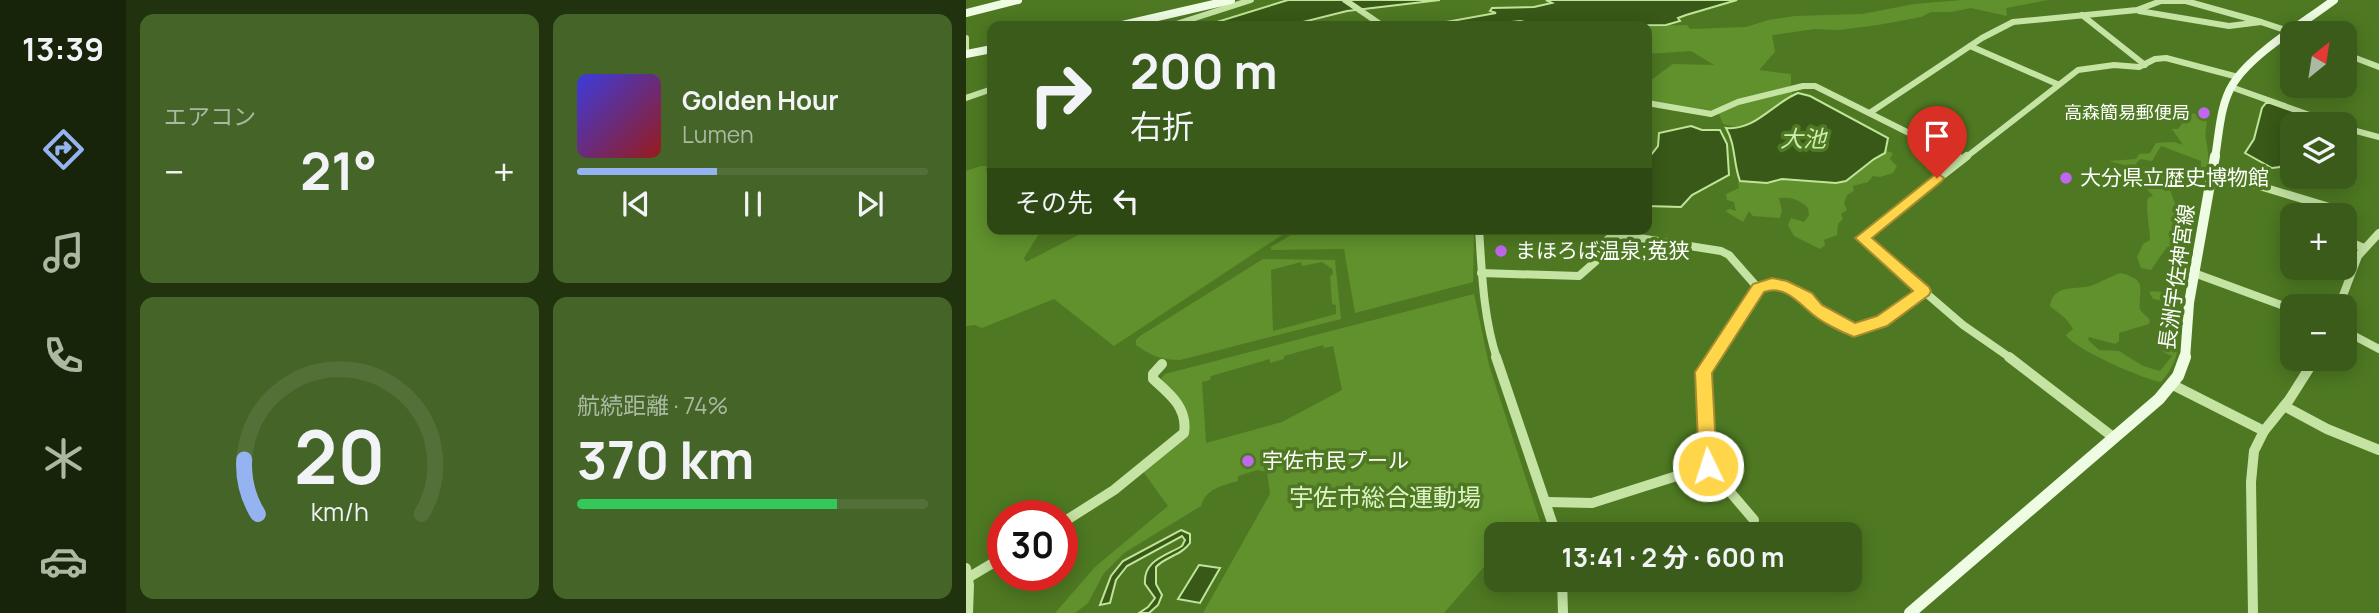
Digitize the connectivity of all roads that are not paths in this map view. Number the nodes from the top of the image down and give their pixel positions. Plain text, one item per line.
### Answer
1 (1008, 0) edge
2 (1018, 0) edge
3 (1233, 0) edge
4 (1251, 0) edge
5 (1345, 0) edge
6 (2334, 0) edge
7 (1218, 9) junction
8 (2137, 10) junction
9 (966, 11) edge
10 (2082, 15) junction
11 (1140, 21) edge
12 (1184, 21) edge
13 (1376, 21) edge
14 (2308, 21) edge
15 (2261, 22) junction
16 (2280, 29) edge
17 (966, 38) edge
18 (2280, 42) edge
19 (1970, 46) junction
20 (987, 50) edge
21 (966, 54) edge
22 (2357, 59) edge
23 (2145, 65) junction
24 (2379, 67) edge
25 (2234, 82) junction
26 (2057, 84) junction
27 (987, 91) edge
28 (966, 98) edge
29 (1652, 104) edge
30 (1871, 112) junction
31 (2306, 112) edge
32 (2357, 131) edge
33 (2379, 137) edge
34 (1961, 159) junction
35 (2213, 173) junction
36 (2316, 203) edge
37 (2379, 233) edge
38 (1479, 235) edge
39 (2357, 245) edge
40 (2364, 248) junction
41 (1481, 273) junction
42 (2194, 273) junction
43 (1758, 288) junction
44 (1923, 291) junction
45 (2343, 294) edge
46 (2280, 305) edge
47 (2357, 337) edge
48 (2379, 349) edge
49 (1162, 364) dead end
50 (2307, 371) edge
51 (2173, 384) junction
52 (2284, 406) junction
53 (2264, 431) junction
54 (2113, 438) junction
55 (2379, 450) edge
56 (1708, 466) junction
57 (1548, 502) junction
58 (1078, 513) edge
59 (1754, 520) dead end
60 (1553, 522) edge
61 (987, 565) edge
62 (967, 575) edge
63 (1562, 592) edge
64 (968, 613) edge
65 (1563, 613) edge
66 (1910, 613) edge
67 (2253, 613) edge

1 - 9 main road
2 - 9 main road
3 - 7 street
3 - 11 main road
4 - 7 street
5 - 13 street
6 - 14 main road
7 - 12 street
8 - 10 street
8 - 15 street
8 - 15 street
10 - 19 street
10 - 23 street
15 - 16 street
17 - 21 street
18 - 25 main road
19 - 26 street
19 - 30 street
20 - 21 main road
22 - 24 street
23 - 25 street
23 - 26 street
25 - 31 street
25 - 35 main road, 長洲宇佐神宮線
26 - 34 street
27 - 28 street
29 - 30 street
30 - 34 street
32 - 33 street
34 - 44 street
35 - 36 street
35 - 42 main road, 長洲宇佐神宮線
37 - 40 street
38 - 41 street
39 - 40 street
40 - 45 street
41 - 43 street
41 - 57 street
42 - 46 street
42 - 51 main road, 長洲宇佐神宮線
43 - 44 street
43 - 56 street
44 - 54 street
47 - 48 street
49 - 58 street
50 - 52 street
51 - 53 street
51 - 54 main road, 長洲宇佐神宮線
52 - 53 street
52 - 55 street
53 - 67 street
54 - 66 main road, 長洲宇佐神宮線
56 - 57 street
56 - 59 street
57 - 60 street
61 - 62 street
62 - 64 street
63 - 65 street

